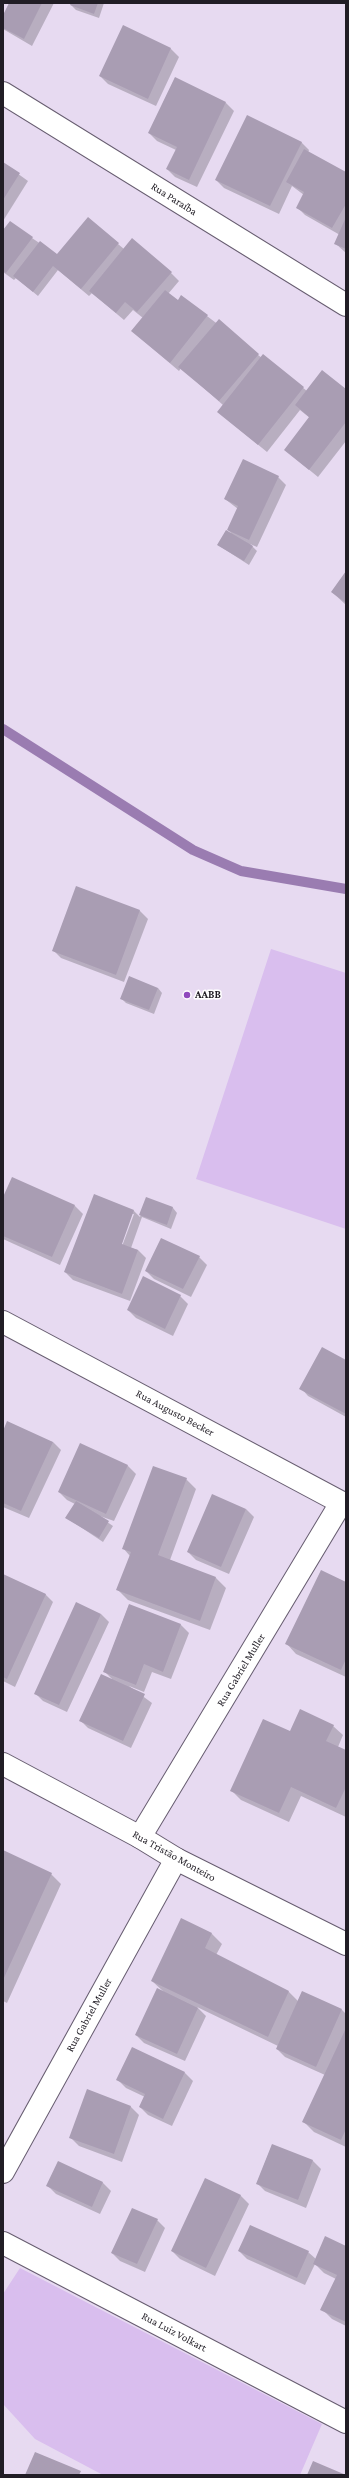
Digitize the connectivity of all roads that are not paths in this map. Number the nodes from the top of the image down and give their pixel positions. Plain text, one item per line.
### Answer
1 (3, 93) edge
2 (346, 305) edge
3 (3, 1322) edge
4 (344, 1504) edge
5 (3, 1764) edge
6 (140, 1837) junction
7 (176, 1859) junction
8 (346, 1944) edge
9 (3, 2172) edge
10 (3, 2243) edge
11 (346, 2422) edge

1 - 2 street, Rua Paraíba
3 - 4 street, Rua Augusto Becker
4 - 6 street, Rua Gabriel Muller
5 - 6 street, Rua Tristão Monteiro
6 - 7 street, Rua Tristão Monteiro
7 - 8 street, Rua Tristão Monteiro
7 - 9 street, Rua Gabriel Muller
10 - 11 street, Rua Luiz Volkart

